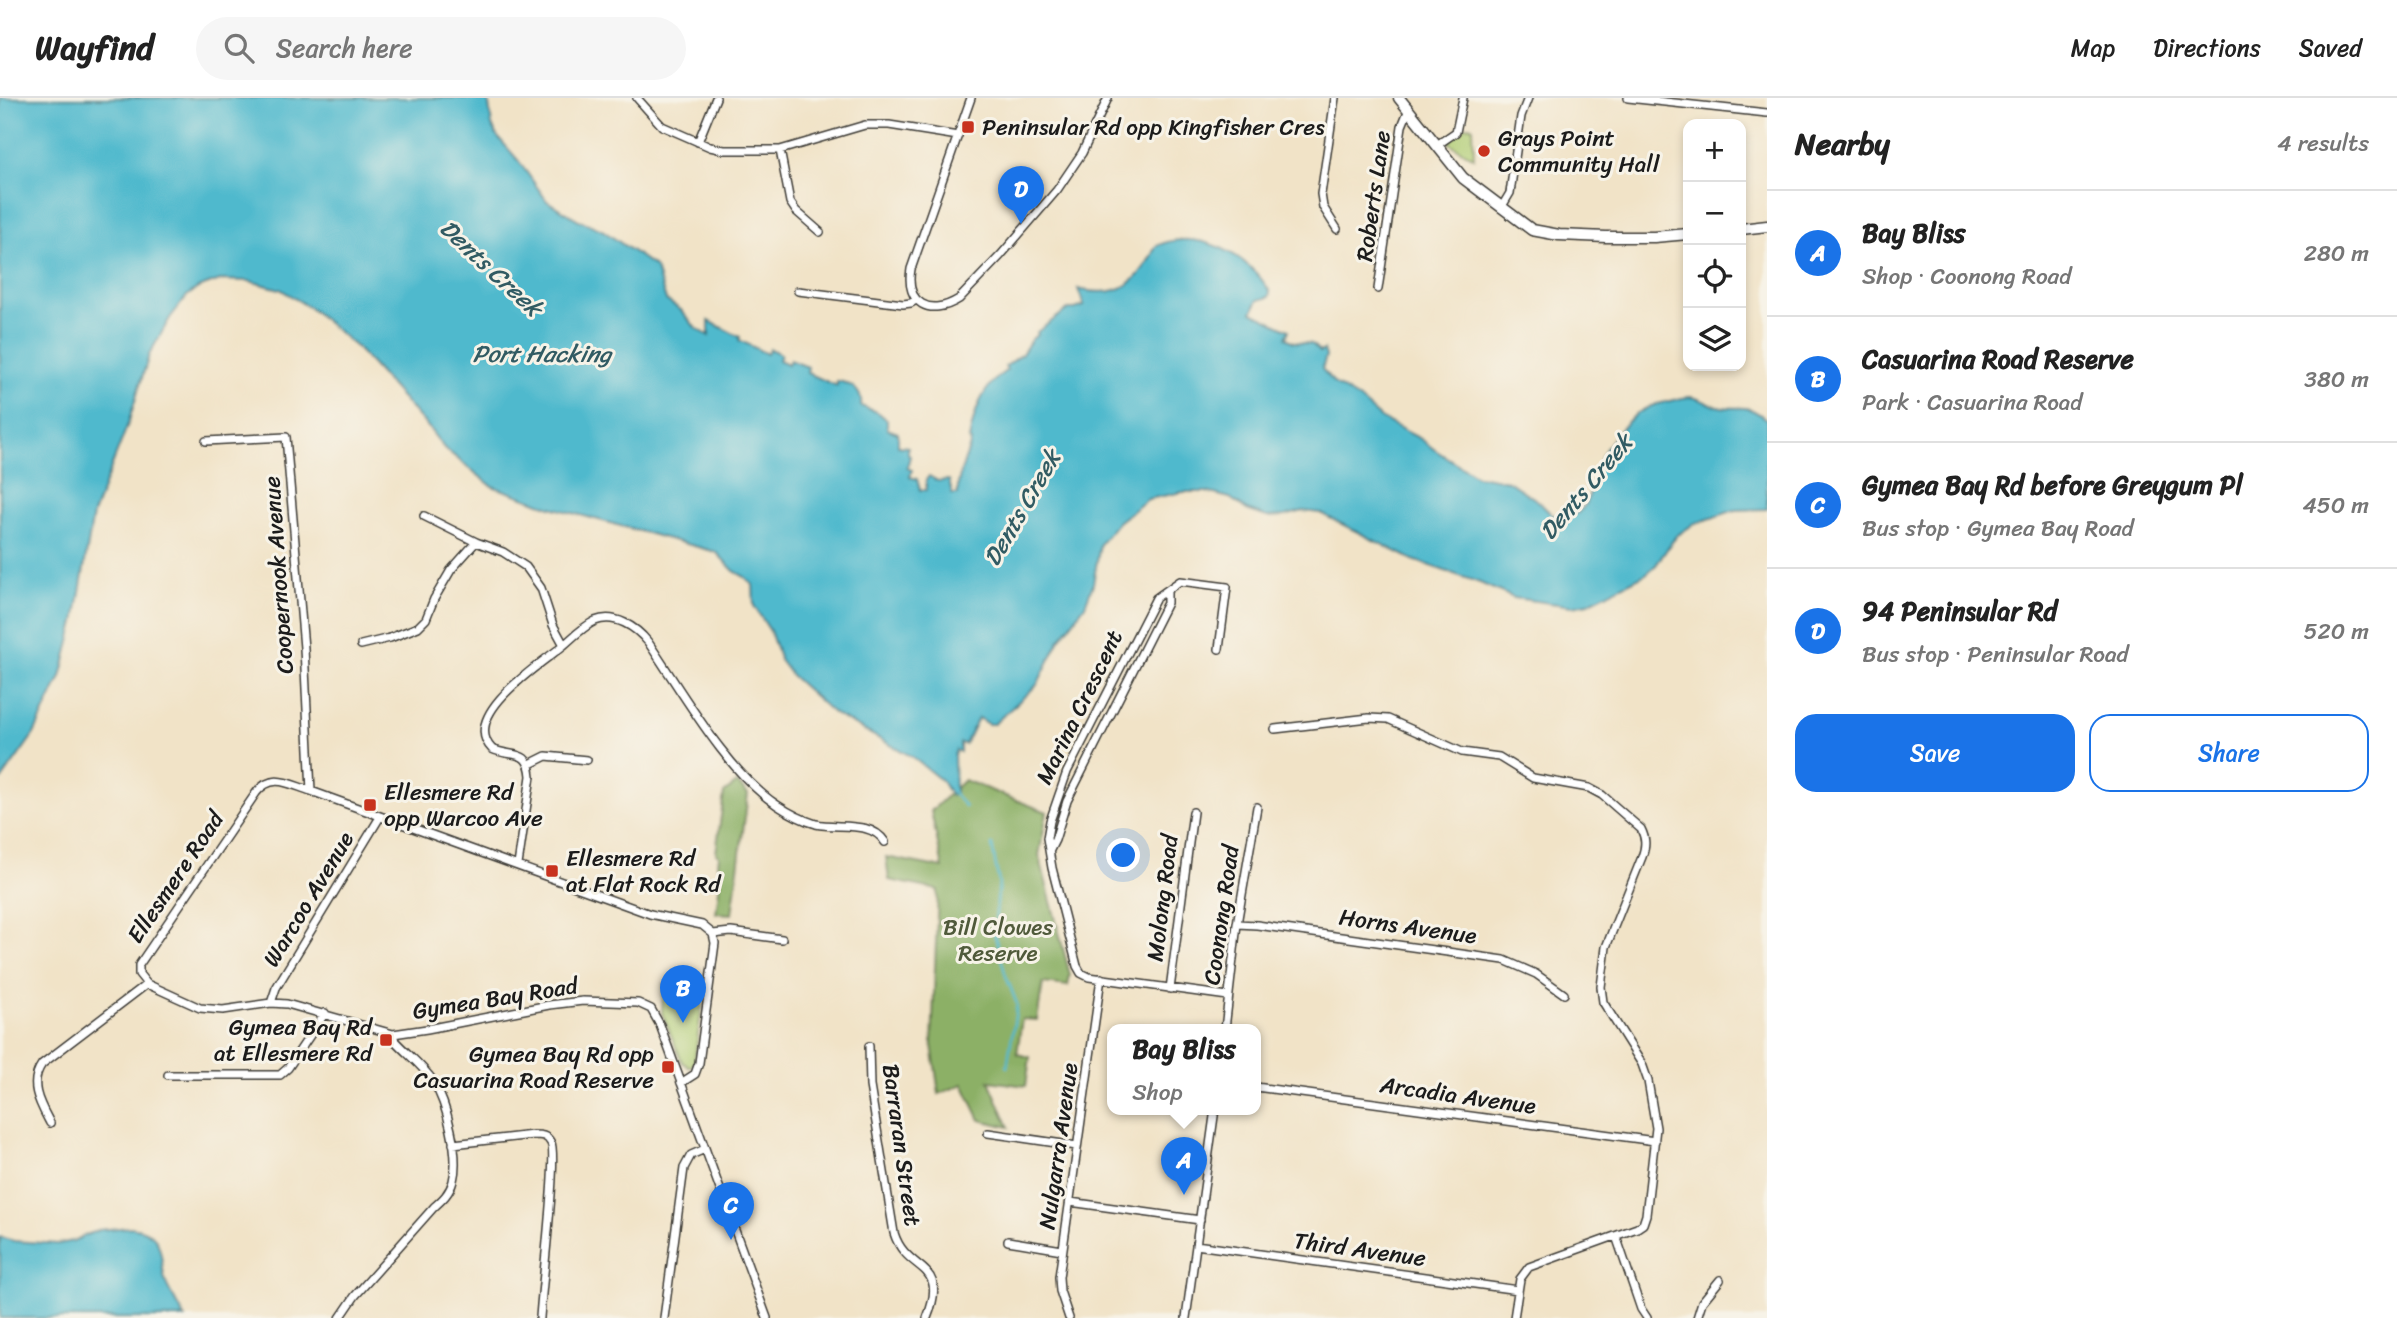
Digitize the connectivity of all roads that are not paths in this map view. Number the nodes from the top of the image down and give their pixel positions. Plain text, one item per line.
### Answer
1 (637, 98) edge
2 (716, 98) edge
3 (971, 98) edge
4 (1108, 98) edge
5 (1335, 98) edge
6 (1399, 98) edge
7 (1463, 98) edge
8 (1528, 98) edge
9 (1628, 98) edge
10 (1409, 109) junction
11 (1767, 113) edge
12 (958, 136) junction
13 (698, 142) junction
14 (1437, 145) junction
15 (780, 150) junction
16 (1502, 208) junction
17 (1767, 226) edge
18 (1746, 228) edge
19 (1337, 229) dead end
20 (820, 233) dead end
21 (1683, 234) edge
22 (1378, 289) dead end
23 (798, 291) dead end
24 (916, 300) junction
25 (206, 440) dead end
26 (424, 516) dead end
27 (476, 542) junction
28 (1167, 592) junction
29 (361, 645) dead end
30 (564, 645) junction
31 (1219, 649) dead end
32 (1275, 729) dead end
33 (587, 760) dead end
34 (530, 764) junction
35 (310, 791) junction
36 (1257, 807) dead end
37 (1193, 812) dead end
38 (380, 817) junction
39 (886, 842) dead end
40 (1050, 850) junction
41 (518, 865) junction
42 (1237, 924) junction
43 (713, 934) junction
44 (782, 939) dead end
45 (1101, 978) junction
46 (147, 984) junction
47 (1170, 989) junction
48 (1564, 994) dead end
49 (1228, 996) junction
50 (271, 1003) junction
51 (325, 1013) junction
52 (1225, 1024) edge
53 (393, 1034) junction
54 (869, 1046) dead end
55 (168, 1075) dead end
56 (681, 1083) junction
57 (1261, 1088) edge
58 (1214, 1115) edge
59 (50, 1123) dead end
60 (988, 1133) dead end
61 (1656, 1141) junction
62 (453, 1144) junction
63 (1077, 1146) junction
64 (705, 1149) junction
65 (1070, 1202) junction
66 (1200, 1220) junction
67 (1616, 1236) junction
68 (1008, 1241) dead end
69 (1196, 1245) junction
70 (1062, 1250) junction
71 (1720, 1280) dead end
72 (1518, 1290) junction
73 (340, 1318) edge
74 (540, 1318) edge
75 (664, 1318) edge
76 (767, 1318) edge
77 (927, 1318) edge
78 (1069, 1318) edge
79 (1186, 1318) edge
80 (1514, 1318) edge
81 (1647, 1318) edge
82 (1697, 1318) edge

1 - 13 street
2 - 13 street
3 - 12 street
4 - 24 street
5 - 19 street
6 - 10 street
7 - 14 street
8 - 16 street
9 - 11 street
10 - 14 street
10 - 22 street, Roberts Lane
12 - 15 street
12 - 24 street
13 - 15 street
14 - 16 street
15 - 20 street
16 - 21 street
17 - 18 street
23 - 24 street
25 - 35 street, Coopernook Avenue
26 - 27 street
27 - 29 street
27 - 30 street
28 - 31 street
28 - 40 street, Marina Crescent
28 - 40 street, Marina Crescent
30 - 34 street
30 - 39 street
32 - 61 street
33 - 34 street
34 - 41 street
35 - 38 street, Ellesmere Road
35 - 46 street, Ellesmere Road
36 - 42 street, Coonong Road
37 - 47 street, Molong Road
38 - 41 street, Ellesmere Road
38 - 50 street, Warcoo Avenue
40 - 45 street, Marina Crescent
41 - 43 street, Ellesmere Road
42 - 48 street, Horns Avenue
42 - 49 street, Coonong Road
43 - 44 street, Ellesmere Road
43 - 56 street
45 - 47 street, Marina Crescent
45 - 63 street, Nulgarra Avenue
46 - 50 street
46 - 59 street
47 - 49 street, Marina Crescent
49 - 52 street, Coonong Road
50 - 51 street
51 - 53 street
51 - 55 street
53 - 56 street, Gymea Bay Road
53 - 62 street
54 - 77 street, Barraran Street
56 - 64 street, Gymea Bay Road
57 - 61 street, Arcadia Avenue
58 - 66 street
60 - 63 street
61 - 67 street
62 - 73 street
62 - 74 street
63 - 65 street, Nulgarra Avenue
64 - 75 street
64 - 76 street, Gymea Bay Road
65 - 66 street
65 - 70 street, Nulgarra Avenue
66 - 69 street
67 - 72 street
67 - 81 street
68 - 70 street
69 - 72 street, Third Avenue
69 - 79 street
70 - 78 street, Nulgarra Avenue
71 - 82 street
72 - 80 street

